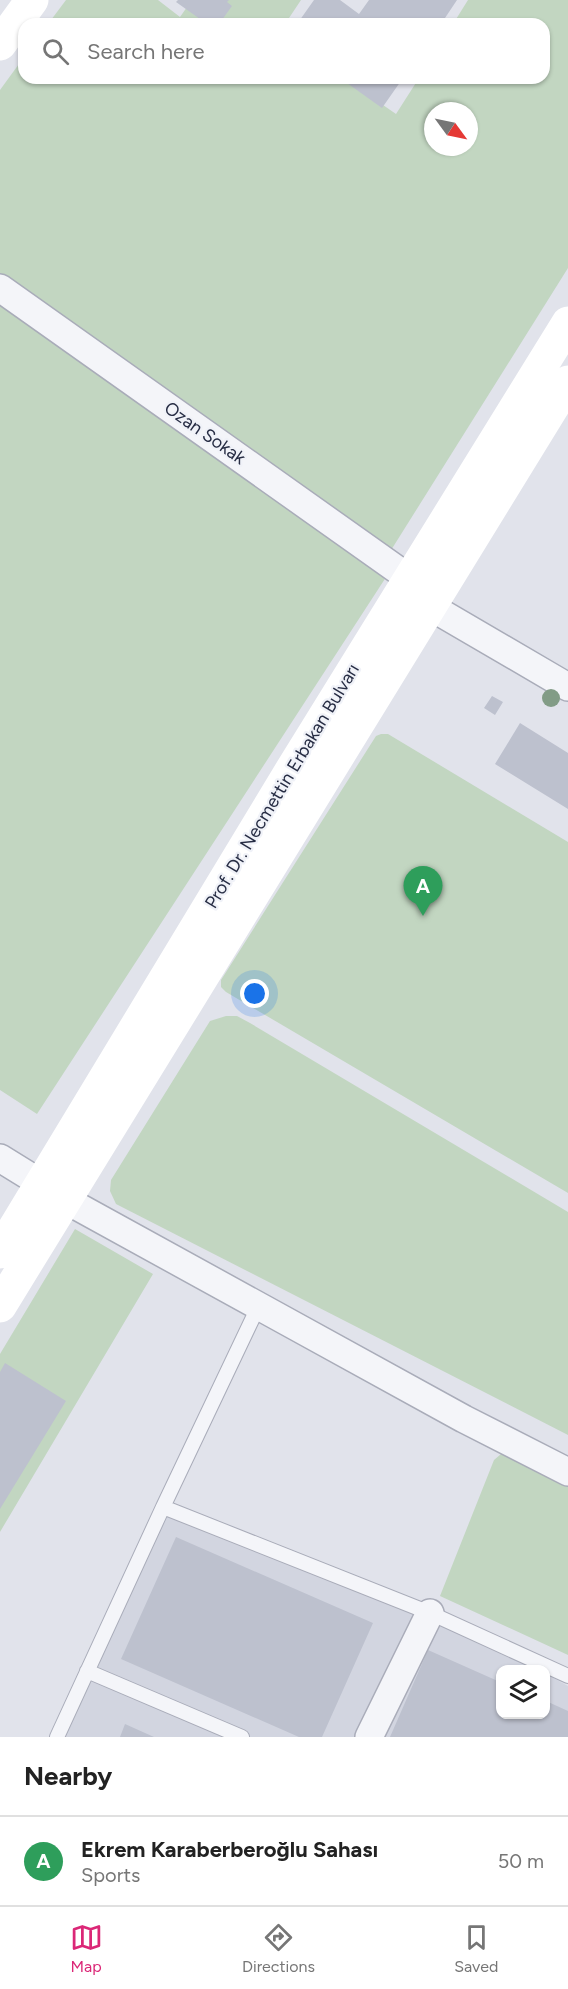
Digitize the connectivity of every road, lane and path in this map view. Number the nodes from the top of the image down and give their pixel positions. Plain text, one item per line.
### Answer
1 (32, 0) edge
2 (19, 18) edge
3 (18, 19) edge
4 (0, 44) edge
5 (0, 288) edge
6 (568, 323) edge
7 (568, 382) edge
8 (411, 576) junction
9 (431, 608) junction
10 (568, 687) edge
11 (0, 1158) edge
12 (53, 1191) junction
13 (0, 1252) edge
14 (259, 1305) junction
15 (0, 1306) edge
16 (568, 1472) edge
17 (163, 1507) junction
18 (430, 1613) junction
19 (87, 1671) junction
20 (568, 1676) edge
21 (57, 1737) edge
22 (242, 1737) edge
23 (369, 1737) edge

1 - 2 main road
3 - 4 main road
5 - 8 street, Ozan Sokak
6 - 8 main road, Prof. Dr. Necmettin Erbakan Bulvarı
7 - 9 main road, Prof. Dr. Necmettin Erbakan Bulvarı
8 - 12 main road, Prof. Dr. Necmettin Erbakan Bulvarı
9 - 10 street
9 - 12 main road, Prof. Dr. Necmettin Erbakan Bulvarı
11 - 12 street
12 - 13 main road, Prof. Dr. Necmettin Erbakan Bulvarı
12 - 14 street
12 - 15 main road, Prof. Dr. Necmettin Erbakan Bulvarı
14 - 16 street
14 - 17 lane
17 - 18 lane
17 - 19 lane
18 - 20 lane
18 - 23 street
19 - 21 lane
19 - 22 lane

